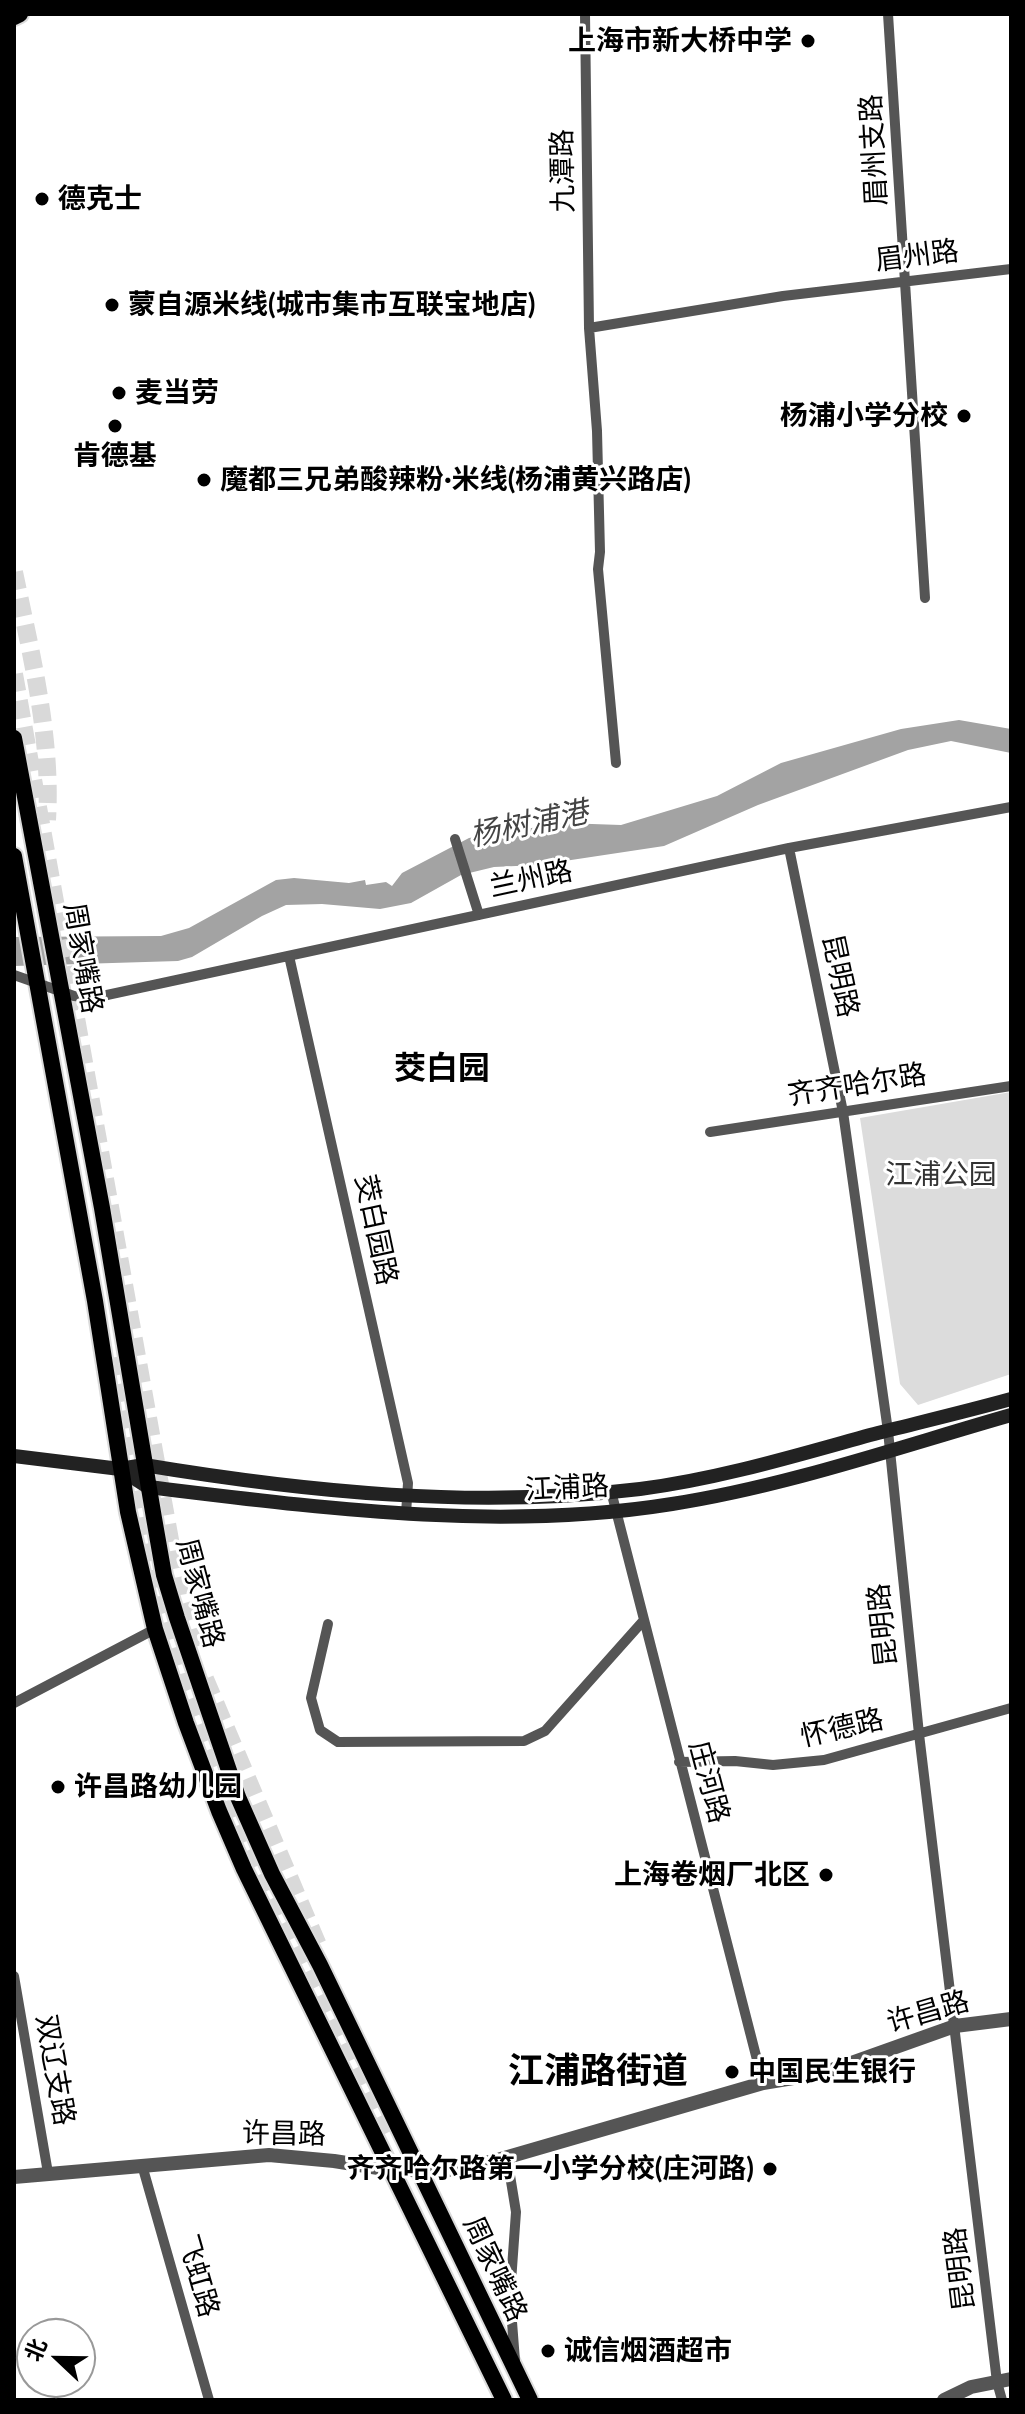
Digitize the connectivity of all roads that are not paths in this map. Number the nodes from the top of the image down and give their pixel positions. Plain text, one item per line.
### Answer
1 (20, 14) edge
2 (585, 14) edge
3 (888, 14) edge
4 (14, 17) edge
5 (1011, 269) edge
6 (906, 282) junction
7 (589, 328) junction
8 (925, 598) dead end
9 (14, 738) edge
10 (616, 763) dead end
11 (1011, 807) edge
12 (455, 839) dead end
13 (789, 848) junction
14 (14, 856) edge
15 (479, 915) junction
16 (289, 956) junction
17 (33, 974) junction
18 (14, 975) edge
19 (62, 992) junction
20 (1011, 1086) edge
21 (843, 1112) junction
22 (710, 1132) dead end
23 (1011, 1399) edge
24 (1011, 1415) edge
25 (888, 1431) junction
26 (889, 1450) junction
27 (14, 1456) edge
28 (144, 1465) junction
29 (120, 1469) junction
30 (148, 1487) junction
31 (611, 1491) junction
32 (408, 1496) junction
33 (616, 1512) junction
34 (406, 1514) junction
35 (644, 1620) junction
36 (328, 1624) dead end
37 (155, 1629) junction
38 (14, 1703) edge
39 (1011, 1708) edge
40 (919, 1734) junction
41 (679, 1762) junction
42 (14, 1976) edge
43 (1011, 2019) edge
44 (955, 2026) junction
45 (763, 2083) junction
46 (507, 2157) junction
47 (142, 2165) junction
48 (391, 2170) junction
49 (420, 2171) junction
50 (48, 2173) junction
51 (14, 2177) edge
52 (517, 2375) junction
53 (1004, 2380) edge
54 (209, 2400) edge
55 (504, 2400) edge
56 (530, 2400) edge
57 (944, 2400) edge
58 (1002, 2400) edge

1 - 4 main road
2 - 7 street, 九潭路
3 - 6 street, 眉州支路
5 - 6 street, 眉州路
6 - 7 street, 眉州路
6 - 8 street, 眉州支路
7 - 10 street, 九潭路
9 - 19 main road, 周家嘴路
11 - 13 street, 兰州路
12 - 15 street
13 - 15 street, 兰州路
13 - 21 street, 昆明路
14 - 17 main road, 周家嘴路
15 - 16 street, 兰州路
16 - 19 street, 兰州路
16 - 32 street, 茭白园路
17 - 18 street, 兰州路
17 - 19 street, 兰州路
17 - 29 main road, 周家嘴路
19 - 28 main road, 周家嘴路
20 - 21 street, 齐齐哈尔路
21 - 22 street, 齐齐哈尔路
21 - 25 street, 昆明路
23 - 25 main road, 江浦路
24 - 26 main road, 江浦路
25 - 26 street, 昆明路
25 - 31 main road, 江浦路
26 - 33 main road, 江浦路
26 - 40 street, 昆明路
27 - 29 main road, 江浦路
28 - 29 main road, 江浦路
28 - 30 main road, 周家嘴路
28 - 32 main road, 江浦路
29 - 30 main road, 江浦路
29 - 37 main road, 周家嘴路
30 - 34 main road, 江浦路
30 - 49 main road, 周家嘴路
31 - 32 main road, 江浦路
31 - 33 street, 庄河路
32 - 34 street, 茭白园路
33 - 34 main road, 江浦路
33 - 35 street, 庄河路
35 - 36 street
35 - 41 street, 庄河路
37 - 38 street
37 - 48 main road, 周家嘴路
39 - 40 street, 怀德路
40 - 41 street, 怀德路
40 - 44 street, 昆明路
41 - 45 street, 庄河路
42 - 50 street, 双辽支路
43 - 44 street, 许昌路
44 - 45 street, 许昌路
44 - 53 street, 昆明路
45 - 46 street, 许昌路
46 - 49 street, 许昌路
46 - 52 street
47 - 48 street, 许昌路
47 - 50 street, 许昌路
47 - 54 street, 飞虹路
48 - 49 street, 许昌路
48 - 55 main road, 周家嘴路
49 - 52 main road, 周家嘴路
50 - 51 street, 许昌路
52 - 56 main road, 周家嘴路
53 - 57 street
53 - 58 street, 昆明路

